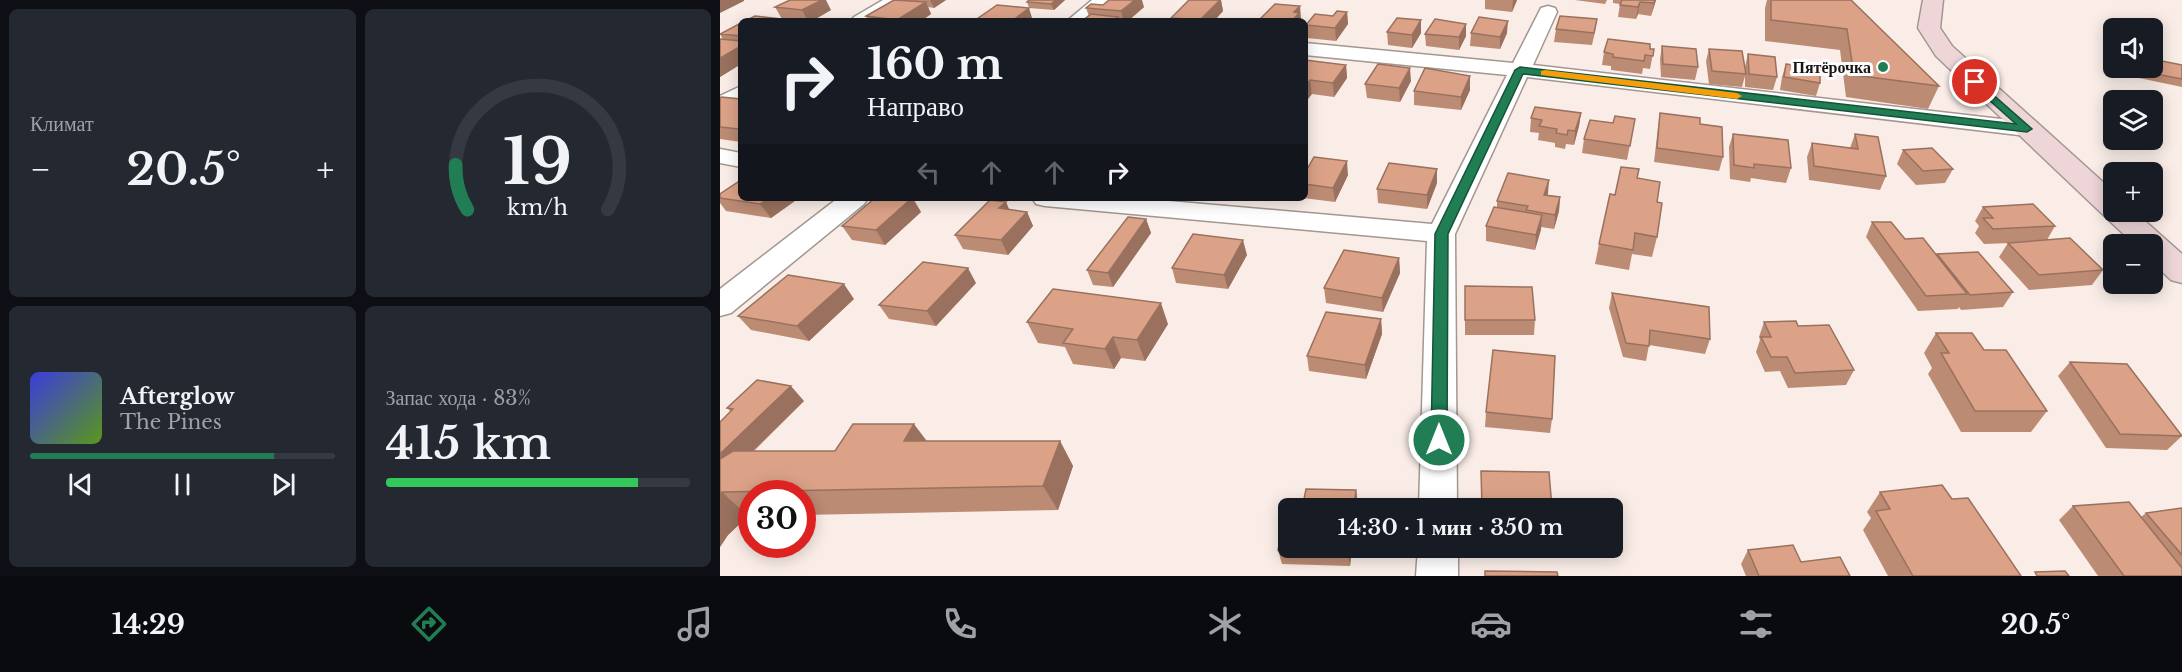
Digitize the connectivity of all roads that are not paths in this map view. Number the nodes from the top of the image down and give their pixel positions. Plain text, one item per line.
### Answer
1 (896, 0) edge
2 (1103, 0) edge
3 (1933, 0) edge
4 (1548, 12) dead end
5 (866, 18) edge
6 (1081, 18) edge
7 (1308, 49) edge
8 (1520, 70) junction
9 (738, 95) edge
10 (720, 105) edge
11 (2027, 129) junction
12 (720, 156) edge
13 (738, 159) edge
14 (2103, 198) edge
15 (851, 201) edge
16 (1078, 201) edge
17 (2129, 222) edge
18 (1441, 234) junction
19 (2182, 272) edge
20 (720, 306) edge
21 (1438, 498) edge
22 (1438, 558) edge
23 (1437, 576) edge

1 - 5 street
2 - 6 street
3 - 11 main road
4 - 8 street
7 - 8 street
8 - 11 street
8 - 18 street
9 - 10 street
11 - 14 main road
12 - 13 street
15 - 20 street
16 - 18 street
17 - 19 main road
18 - 21 street
22 - 23 street

